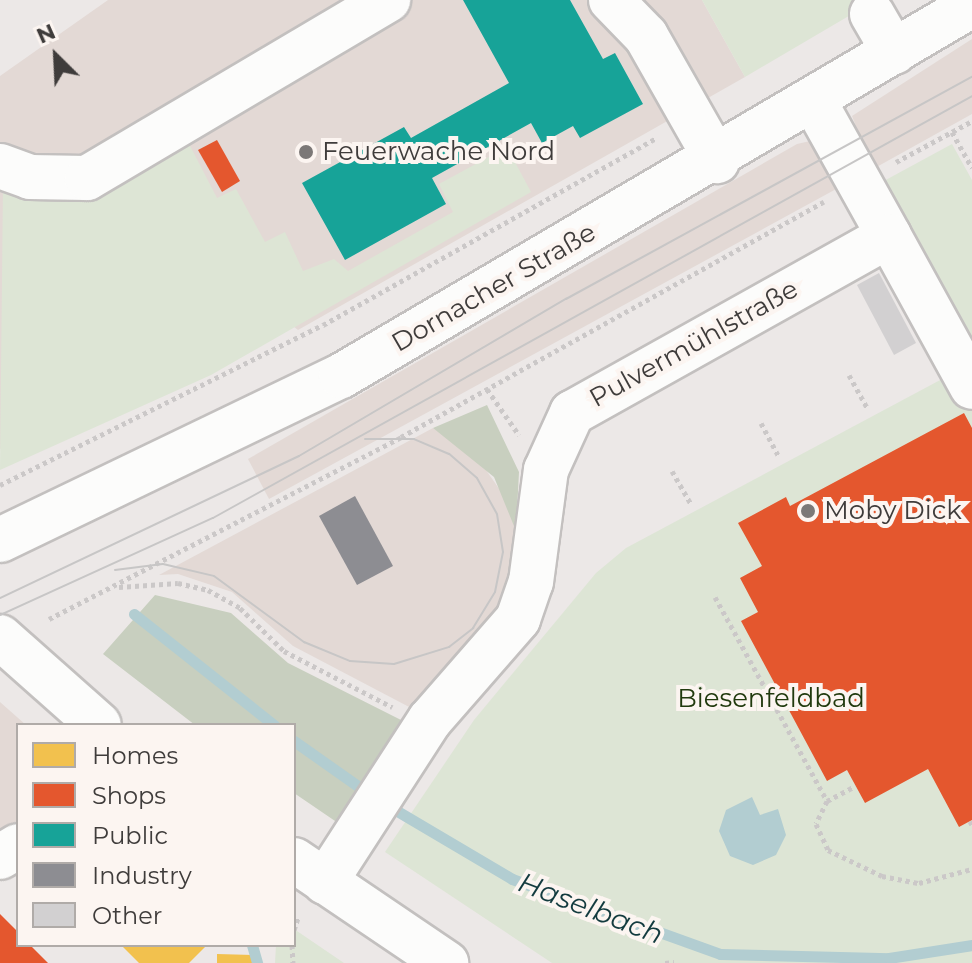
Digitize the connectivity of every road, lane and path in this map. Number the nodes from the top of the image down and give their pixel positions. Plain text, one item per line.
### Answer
1 (388, 0) edge
2 (611, 0) edge
3 (972, 5) edge
4 (872, 14) dead end
5 (894, 52) junction
6 (815, 103) junction
7 (692, 118) junction
8 (972, 121) edge
9 (952, 132) junction
10 (717, 161) junction
11 (0, 166) edge
12 (972, 168) edge
13 (859, 182) junction
14 (889, 236) junction
15 (849, 375) dead end
16 (972, 387) edge
17 (487, 389) junction
18 (499, 407) dead end
19 (868, 409) dead end
20 (761, 423) dead end
21 (779, 457) dead end
22 (672, 471) dead end
23 (0, 485) edge
24 (691, 504) dead end
25 (0, 540) edge
26 (114, 587) junction
27 (715, 597) dead end
28 (49, 619) dead end
29 (0, 637) edge
30 (384, 702) dead end
31 (97, 723) edge
32 (855, 786) dead end
33 (827, 801) junction
34 (972, 869) edge
35 (310, 871) edge
36 (298, 918) dead end
37 (296, 924) edge
38 (674, 962) edge
39 (446, 963) edge
40 (665, 963) edge

1 - 11 street
2 - 7 street
3 - 5 street, Dornacher Straße
4 - 5 street
5 - 6 street, Dornacher Straße
6 - 10 street, Dornacher Straße
6 - 13 street
7 - 10 street
7 - 23 path
8 - 9 path
9 - 12 path
9 - 13 path
10 - 25 street, Dornacher Straße
13 - 14 street
13 - 17 path
14 - 16 street
14 - 35 street, Pulvermühlstraße
15 - 19 path
17 - 18 path
17 - 26 path
20 - 21 path
22 - 24 path
26 - 28 path
26 - 30 path
27 - 33 path
29 - 31 street
32 - 33 path
33 - 34 path
35 - 39 street, Pulvermühlstraße
36 - 37 path
38 - 40 path

